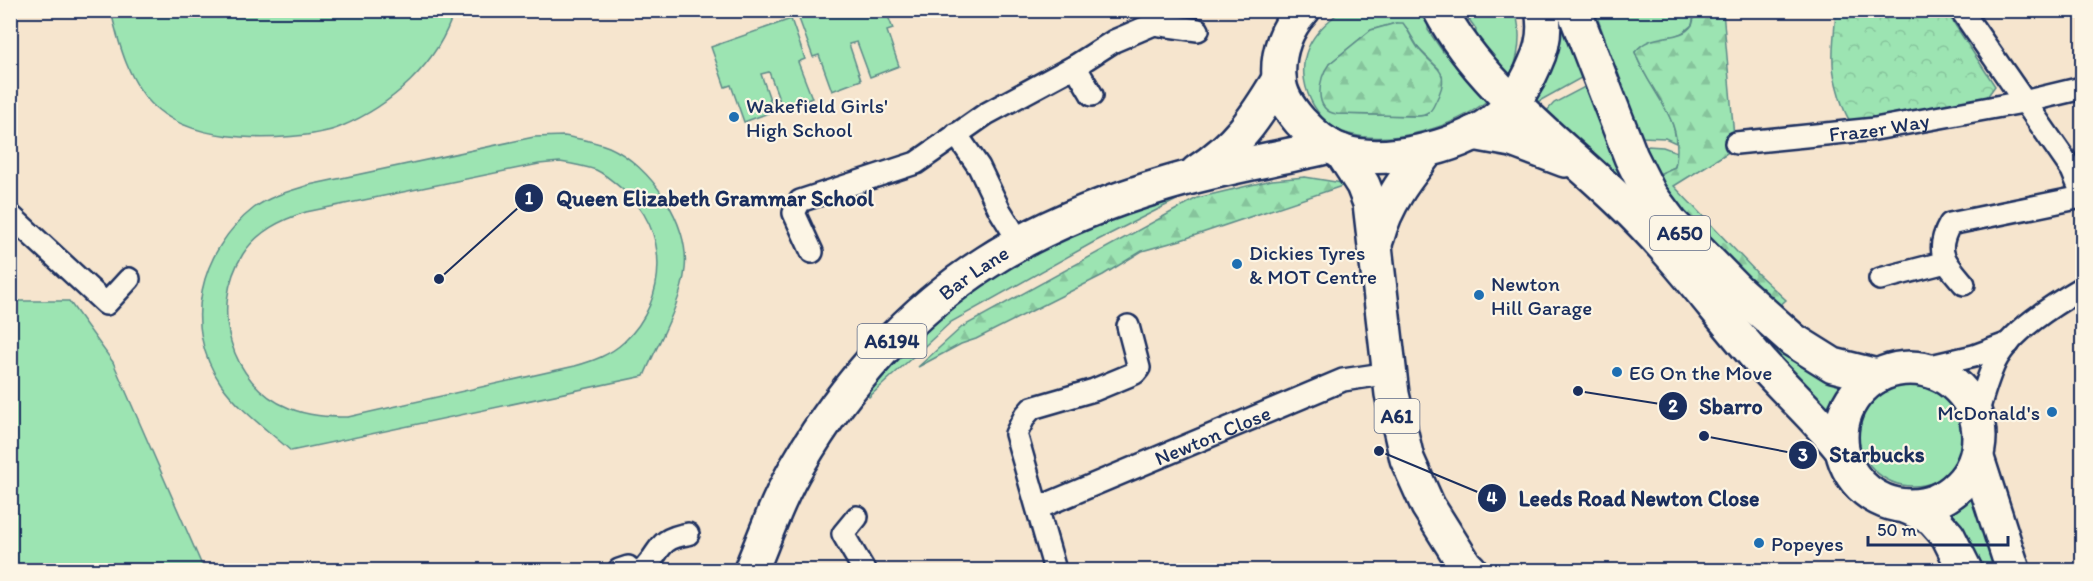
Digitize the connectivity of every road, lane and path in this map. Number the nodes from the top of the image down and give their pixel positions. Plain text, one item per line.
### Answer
1 (1440, 10) edge
2 (1542, 10) edge
3 (1574, 10) edge
4 (1961, 10) edge
5 (1301, 12) edge
6 (1198, 30) dead end
7 (1075, 66) junction
8 (1279, 79) junction
9 (2082, 88) edge
10 (1092, 95) dead end
11 (1513, 102) junction
12 (2023, 102) junction
13 (1473, 133) junction
14 (956, 134) junction
15 (1736, 143) dead end
16 (1335, 149) junction
17 (1428, 150) junction
18 (1586, 169) junction
19 (1188, 178) junction
20 (2082, 195) edge
21 (10, 215) edge
22 (1020, 243) junction
23 (1374, 245) junction
24 (812, 252) dead end
25 (1946, 262) junction
26 (129, 279) dead end
27 (1880, 279) dead end
28 (1964, 284) dead end
29 (2082, 288) edge
30 (1128, 326) dead end
31 (2009, 342) junction
32 (1922, 368) junction
33 (1390, 373) junction
34 (1877, 376) junction
35 (1977, 415) junction
36 (1842, 450) junction
37 (1977, 458) junction
38 (1905, 506) junction
39 (1038, 508) junction
40 (856, 517) dead end
41 (688, 534) dead end
42 (1464, 569) edge
43 (619, 570) edge
44 (629, 570) edge
45 (643, 570) edge
46 (751, 570) edge
47 (864, 570) edge
48 (1055, 570) edge
49 (1965, 570) edge
50 (2013, 570) edge

1 - 11 main road, A650
2 - 11 main road, A61
3 - 34 main road, A650
4 - 12 street
5 - 8 main road, A61
6 - 7 street
7 - 10 street
7 - 14 street
8 - 16 main road, A61
8 - 19 main road, Bar Lane / A6194
9 - 12 street, Frazer Way
11 - 13 main road, A61
11 - 18 main road, A650
12 - 15 street, Frazer Way
12 - 20 street
13 - 17 main road, A61
13 - 18 main road
14 - 22 street
14 - 24 street
16 - 17 main road, A61
16 - 19 main road, Bar Lane / A6194
16 - 23 main road, A61
17 - 23 main road, A61
18 - 36 main road, A650
19 - 22 main road, Bar Lane / A6194
20 - 25 street
21 - 26 street
22 - 46 main road, Bar Lane / A6194
23 - 33 main road, A61
25 - 27 street
25 - 28 street
29 - 31 street
30 - 39 street
31 - 32 street
31 - 35 street
32 - 34 main road
32 - 35 main road
33 - 39 street, Newton Close
33 - 42 main road, A61
34 - 36 main road
35 - 37 main road
36 - 38 main road
37 - 38 main road
37 - 50 main road
38 - 49 main road
39 - 48 street
40 - 47 street
41 - 45 street
43 - 44 street

